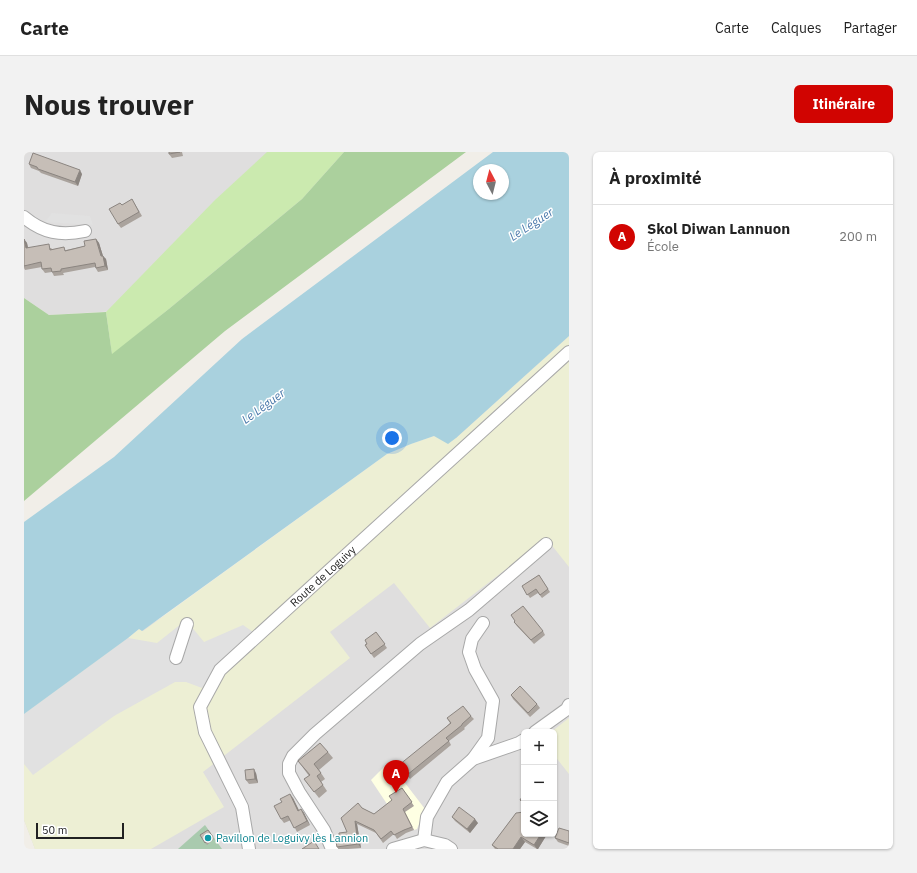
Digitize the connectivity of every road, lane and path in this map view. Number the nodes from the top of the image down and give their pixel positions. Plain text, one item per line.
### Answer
1 (24, 217) edge
2 (85, 231) dead end
3 (569, 352) edge
4 (546, 544) dead end
5 (483, 623) dead end
6 (187, 624) dead end
7 (176, 658) dead end
8 (569, 705) edge
9 (539, 729) edge
10 (521, 742) edge
11 (473, 759) junction
12 (424, 840) junction
13 (249, 849) edge
14 (332, 849) edge
15 (393, 849) edge
16 (451, 849) edge

1 - 2 street
3 - 13 street, Route de Loguivy
4 - 14 street
5 - 11 street
6 - 7 street
8 - 9 street
10 - 11 street
11 - 12 street
12 - 15 street
12 - 16 street

